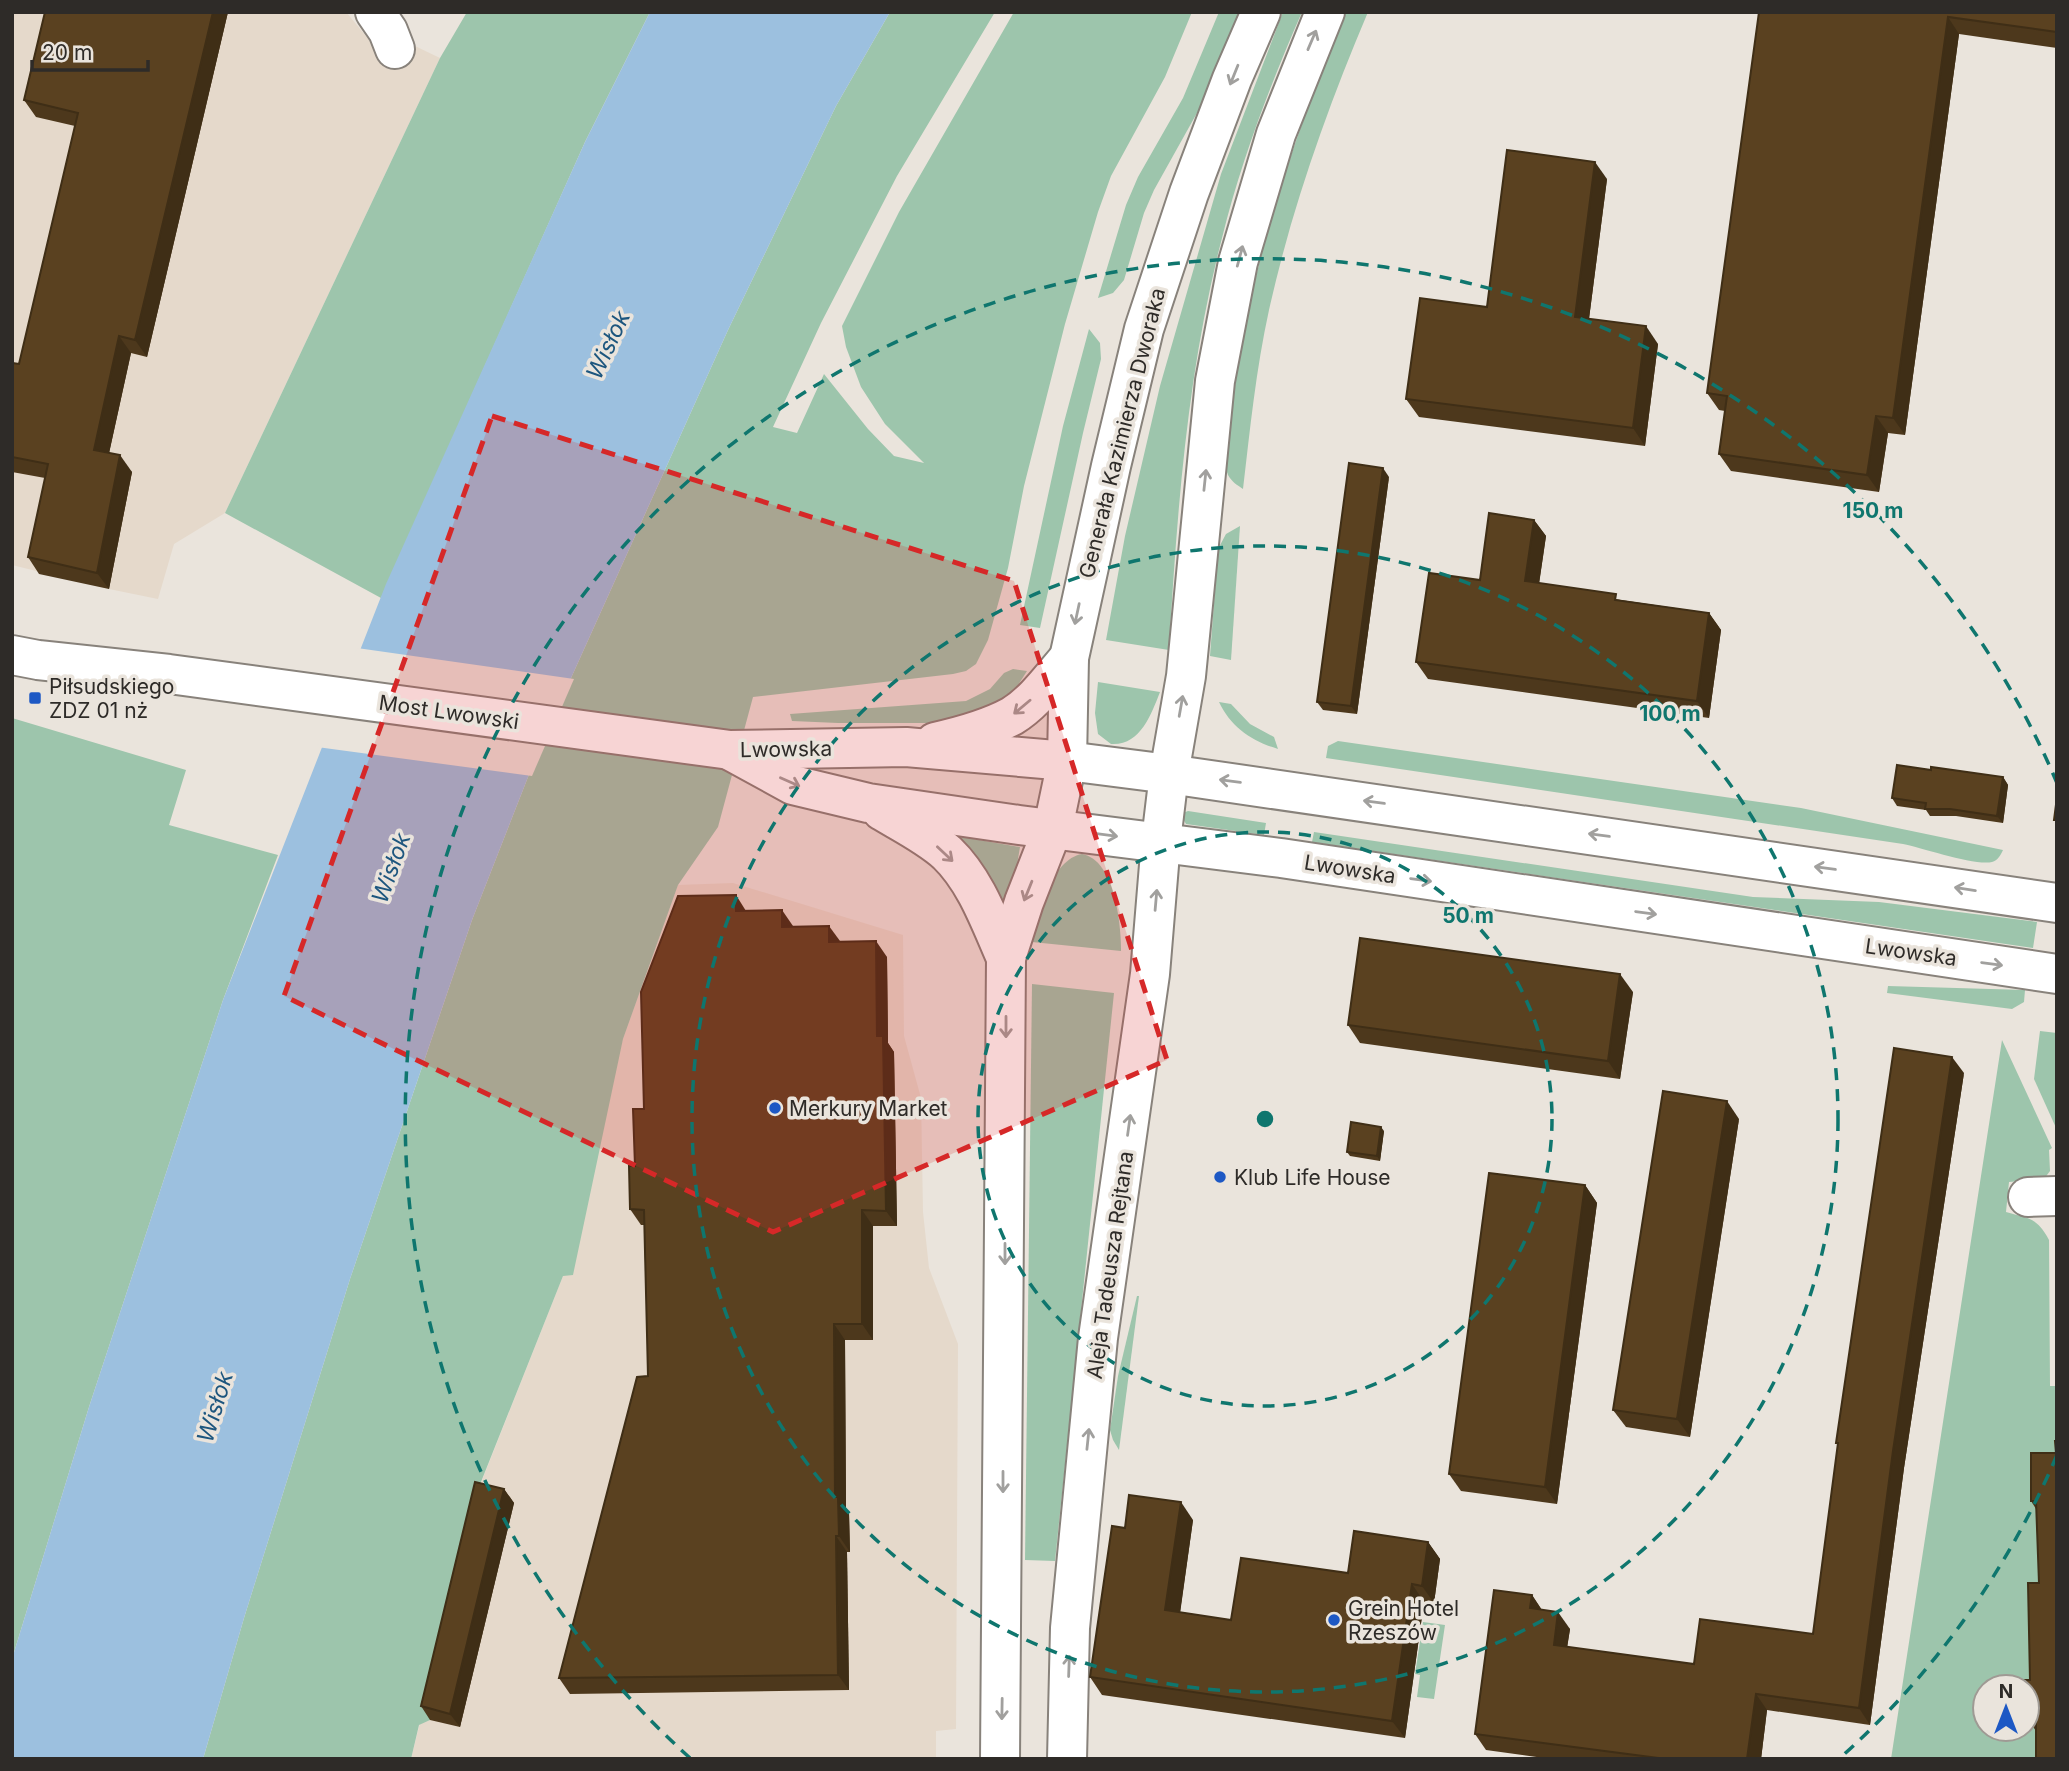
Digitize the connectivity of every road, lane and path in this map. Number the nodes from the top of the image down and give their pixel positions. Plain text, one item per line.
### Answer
1 (375, 12) edge
2 (1261, 12) edge
3 (1325, 12) edge
4 (396, 49) dead end
5 (12, 655) edge
6 (1069, 658) junction
7 (906, 747) junction
8 (730, 750) junction
9 (1067, 761) junction
10 (1169, 774) junction
11 (868, 803) junction
12 (1053, 828) junction
13 (1161, 841) junction
14 (2057, 903) edge
15 (1006, 958) junction
16 (2057, 974) edge
17 (1000, 1759) edge
18 (1067, 1759) edge

1 - 4 main road
2 -> 6 main road, Generała Kazimierza Dworaka
10 -> 3 main road
5 - 8 main road, Most Lwowski
6 -> 7 main road
6 - 9 main road, Generała Kazimierza Dworaka
7 - 8 main road, Lwowska
7 - 9 main road, Lwowska
8 -> 11 main road, Lwowska
9 - 10 main road, Lwowska
9 - 12 main road, Generała Kazimierza Dworaka
10 - 13 main road, Aleja Tadeusza Rejtana
14 -> 10 main road, Lwowska
11 - 12 main road, Lwowska
11 -> 15 main road
12 -> 13 main road, Lwowska
12 -> 15 main road
13 -> 16 main road, Lwowska
18 -> 13 main road, Aleja Tadeusza Rejtana
15 -> 17 main road

